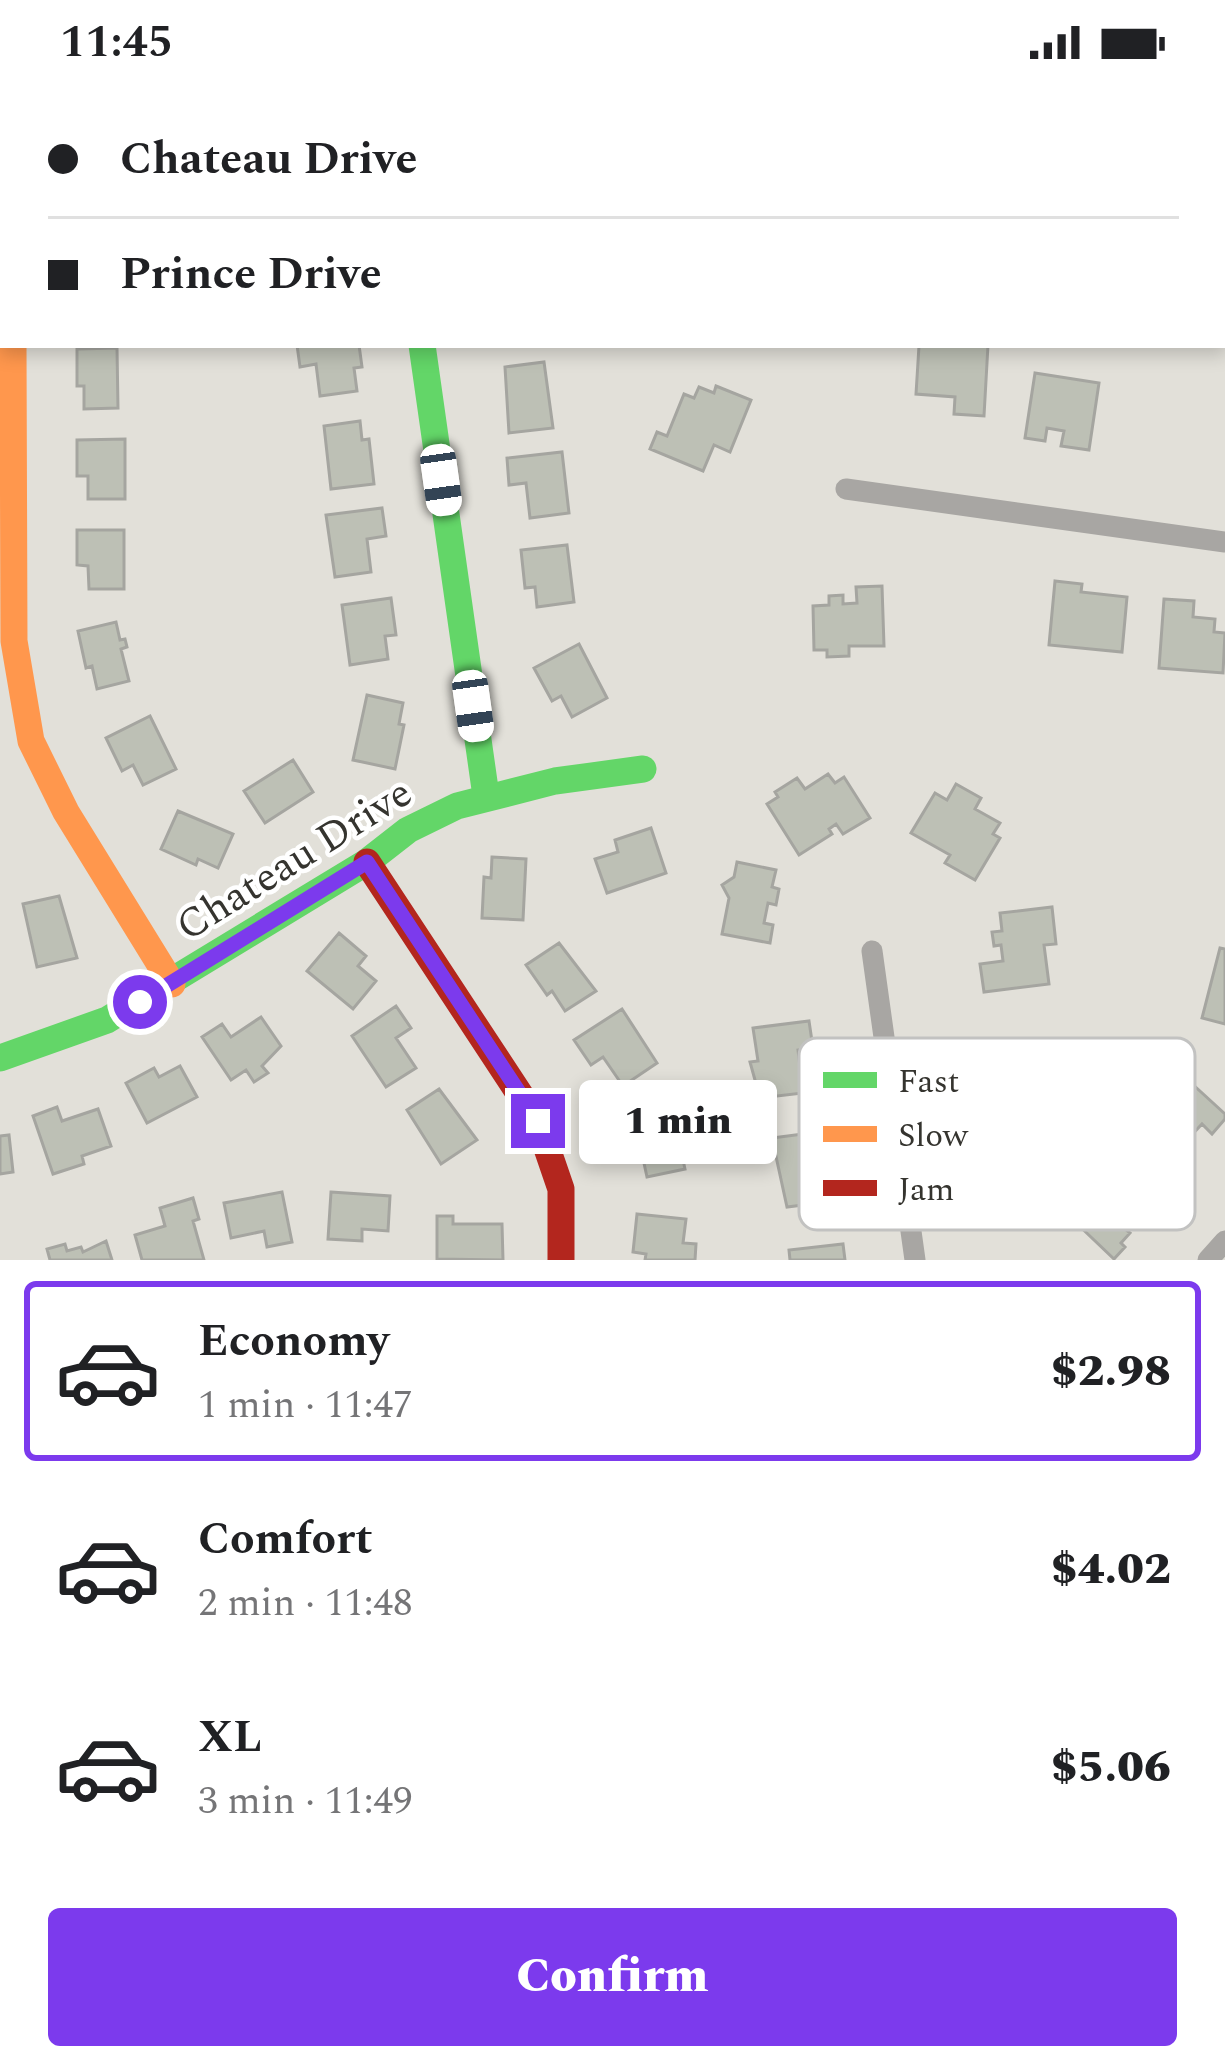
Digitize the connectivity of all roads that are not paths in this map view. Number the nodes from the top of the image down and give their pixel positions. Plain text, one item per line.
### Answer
1 (13, 348) edge
2 (422, 348) edge
3 (846, 489) dead end
4 (1225, 542) edge
5 (643, 769) dead end
6 (486, 796) junction
7 (367, 862) junction
8 (872, 951) dead end
9 (172, 984) junction
10 (884, 1038) edge
11 (0, 1058) edge
12 (911, 1230) edge
13 (1225, 1241) edge
14 (561, 1260) edge
15 (915, 1260) edge
16 (1208, 1260) edge

1 - 9 street
2 - 6 street
3 - 4 street
5 - 6 street, Chateau Drive
6 - 7 street, Chateau Drive
7 - 9 street, Chateau Drive
7 - 14 street
8 - 10 street
9 - 11 street, Chateau Drive
12 - 15 street
13 - 16 street

